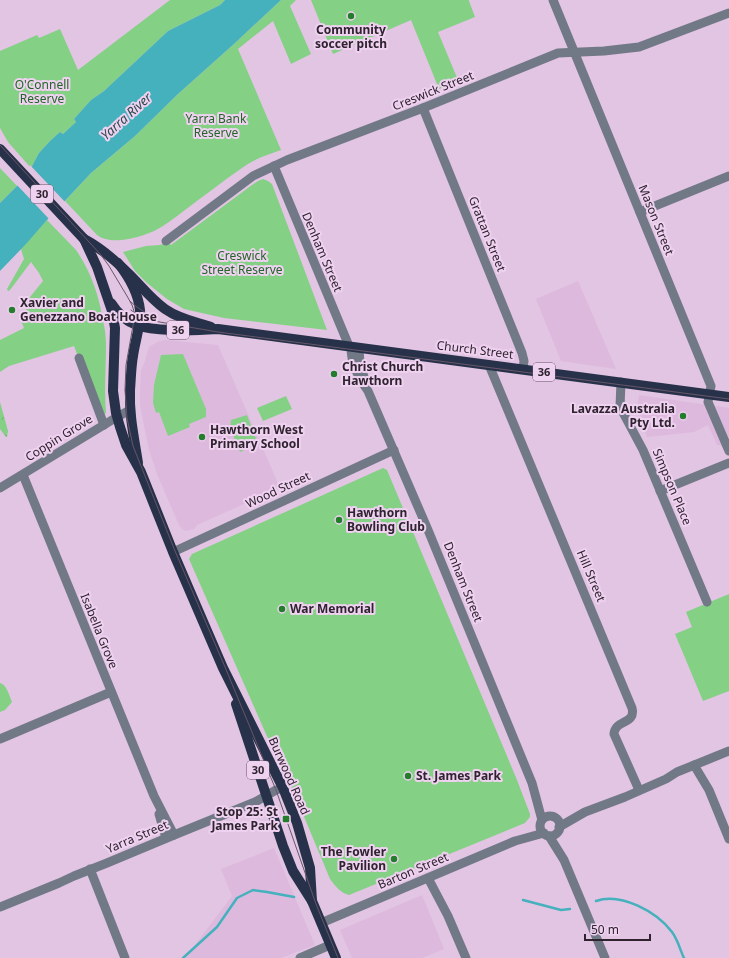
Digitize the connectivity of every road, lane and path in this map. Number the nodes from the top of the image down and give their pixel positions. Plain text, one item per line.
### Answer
1 (554, 0) edge
2 (729, 13) edge
3 (575, 52) junction
4 (423, 108) junction
5 (0, 149) edge
6 (274, 166) junction
7 (729, 176) edge
8 (640, 212) junction
9 (84, 239) junction
10 (166, 241) dead end
11 (118, 263) junction
12 (105, 290) junction
13 (139, 326) junction
14 (218, 329) junction
15 (353, 347) junction
16 (79, 358) dead end
17 (489, 365) junction
18 (523, 369) junction
19 (621, 382) junction
20 (710, 394) junction
21 (729, 397) edge
22 (130, 410) junction
23 (117, 417) junction
24 (104, 425) junction
25 (394, 450) junction
26 (729, 451) edge
27 (729, 463) edge
28 (140, 472) junction
29 (23, 475) junction
30 (0, 488) edge
31 (660, 491) junction
32 (173, 552) junction
33 (707, 602) dead end
34 (223, 668) junction
35 (111, 692) junction
36 (0, 739) edge
37 (729, 751) edge
38 (698, 763) junction
39 (283, 788) junction
40 (639, 790) junction
41 (266, 796) junction
42 (550, 826) junction
43 (170, 836) junction
44 (729, 839) edge
45 (90, 869) junction
46 (432, 876) junction
47 (312, 901) junction
48 (0, 907) edge
49 (321, 923) junction
50 (330, 945) junction
51 (125, 958) edge
52 (300, 958) edge
53 (336, 958) edge
54 (466, 958) edge
55 (605, 958) edge

1 - 3 street, Mason Street
2 - 3 street, Creswick Street
3 - 4 street, Creswick Street
3 - 8 street, Mason Street
4 - 6 street, Creswick Street
4 - 18 street, Grattan Street
5 - 9 main road, 30
6 - 10 street, Creswick Street
6 - 15 street, Denham Street
7 - 8 street
8 - 20 street, Mason Street
9 - 11 main road, 30
9 - 12 main road, 30
11 - 13 main road, Burwood Road / 30
11 - 14 main road, Church Street / 36
12 - 13 main road, Church Street / 36
12 - 23 main road, Burwood Road / 30
13 - 14 main road, Church Street / 36
13 - 22 main road, Burwood Road / 30
14 - 15 main road, Church Street / 36
15 - 17 main road, Church Street / 36
15 - 25 street, Denham Street
16 - 24 street
17 - 18 main road, Church Street / 36
17 - 40 street, Hill Street
18 - 19 main road, Church Street / 36
19 - 20 main road, Church Street / 36
19 - 31 street, Simpson Place
20 - 21 main road, Church Street / 36
20 - 26 street, Mason Street
22 - 23 street, Coppin Grove
22 - 28 main road, Burwood Road / 30
23 - 24 street, Coppin Grove
23 - 28 main road, Burwood Road / 30
24 - 29 street, Coppin Grove
25 - 32 street, Wood Street
25 - 42 street, Denham Street
27 - 31 street
28 - 32 main road, Burwood Road / 30
29 - 30 street, Coppin Grove
29 - 35 street, Isabella Grove
31 - 33 street, Simpson Place
32 - 34 main road, Burwood Road / 30
34 - 39 main road, Burwood Road / 30
34 - 41 main road, Burwood Road / 30
35 - 36 street
35 - 43 street, Isabella Grove
37 - 38 street, Barton Street
38 - 40 street, Barton Street
38 - 44 street
39 - 41 street, Yarra Street
39 - 47 main road, Burwood Road / 30
40 - 42 street, Barton Street
41 - 43 street, Yarra Street
41 - 47 main road, Burwood Road / 30
42 - 46 street, Barton Street
42 - 55 street, Denham Street
43 - 45 street, Yarra Street
45 - 48 street, Yarra Street
45 - 51 street
46 - 49 street, Barton Street
46 - 54 street
47 - 49 main road, Burwood Road / 30
49 - 50 main road, Burwood Road / 30
50 - 52 street
50 - 53 main road, Burwood Road / 30

